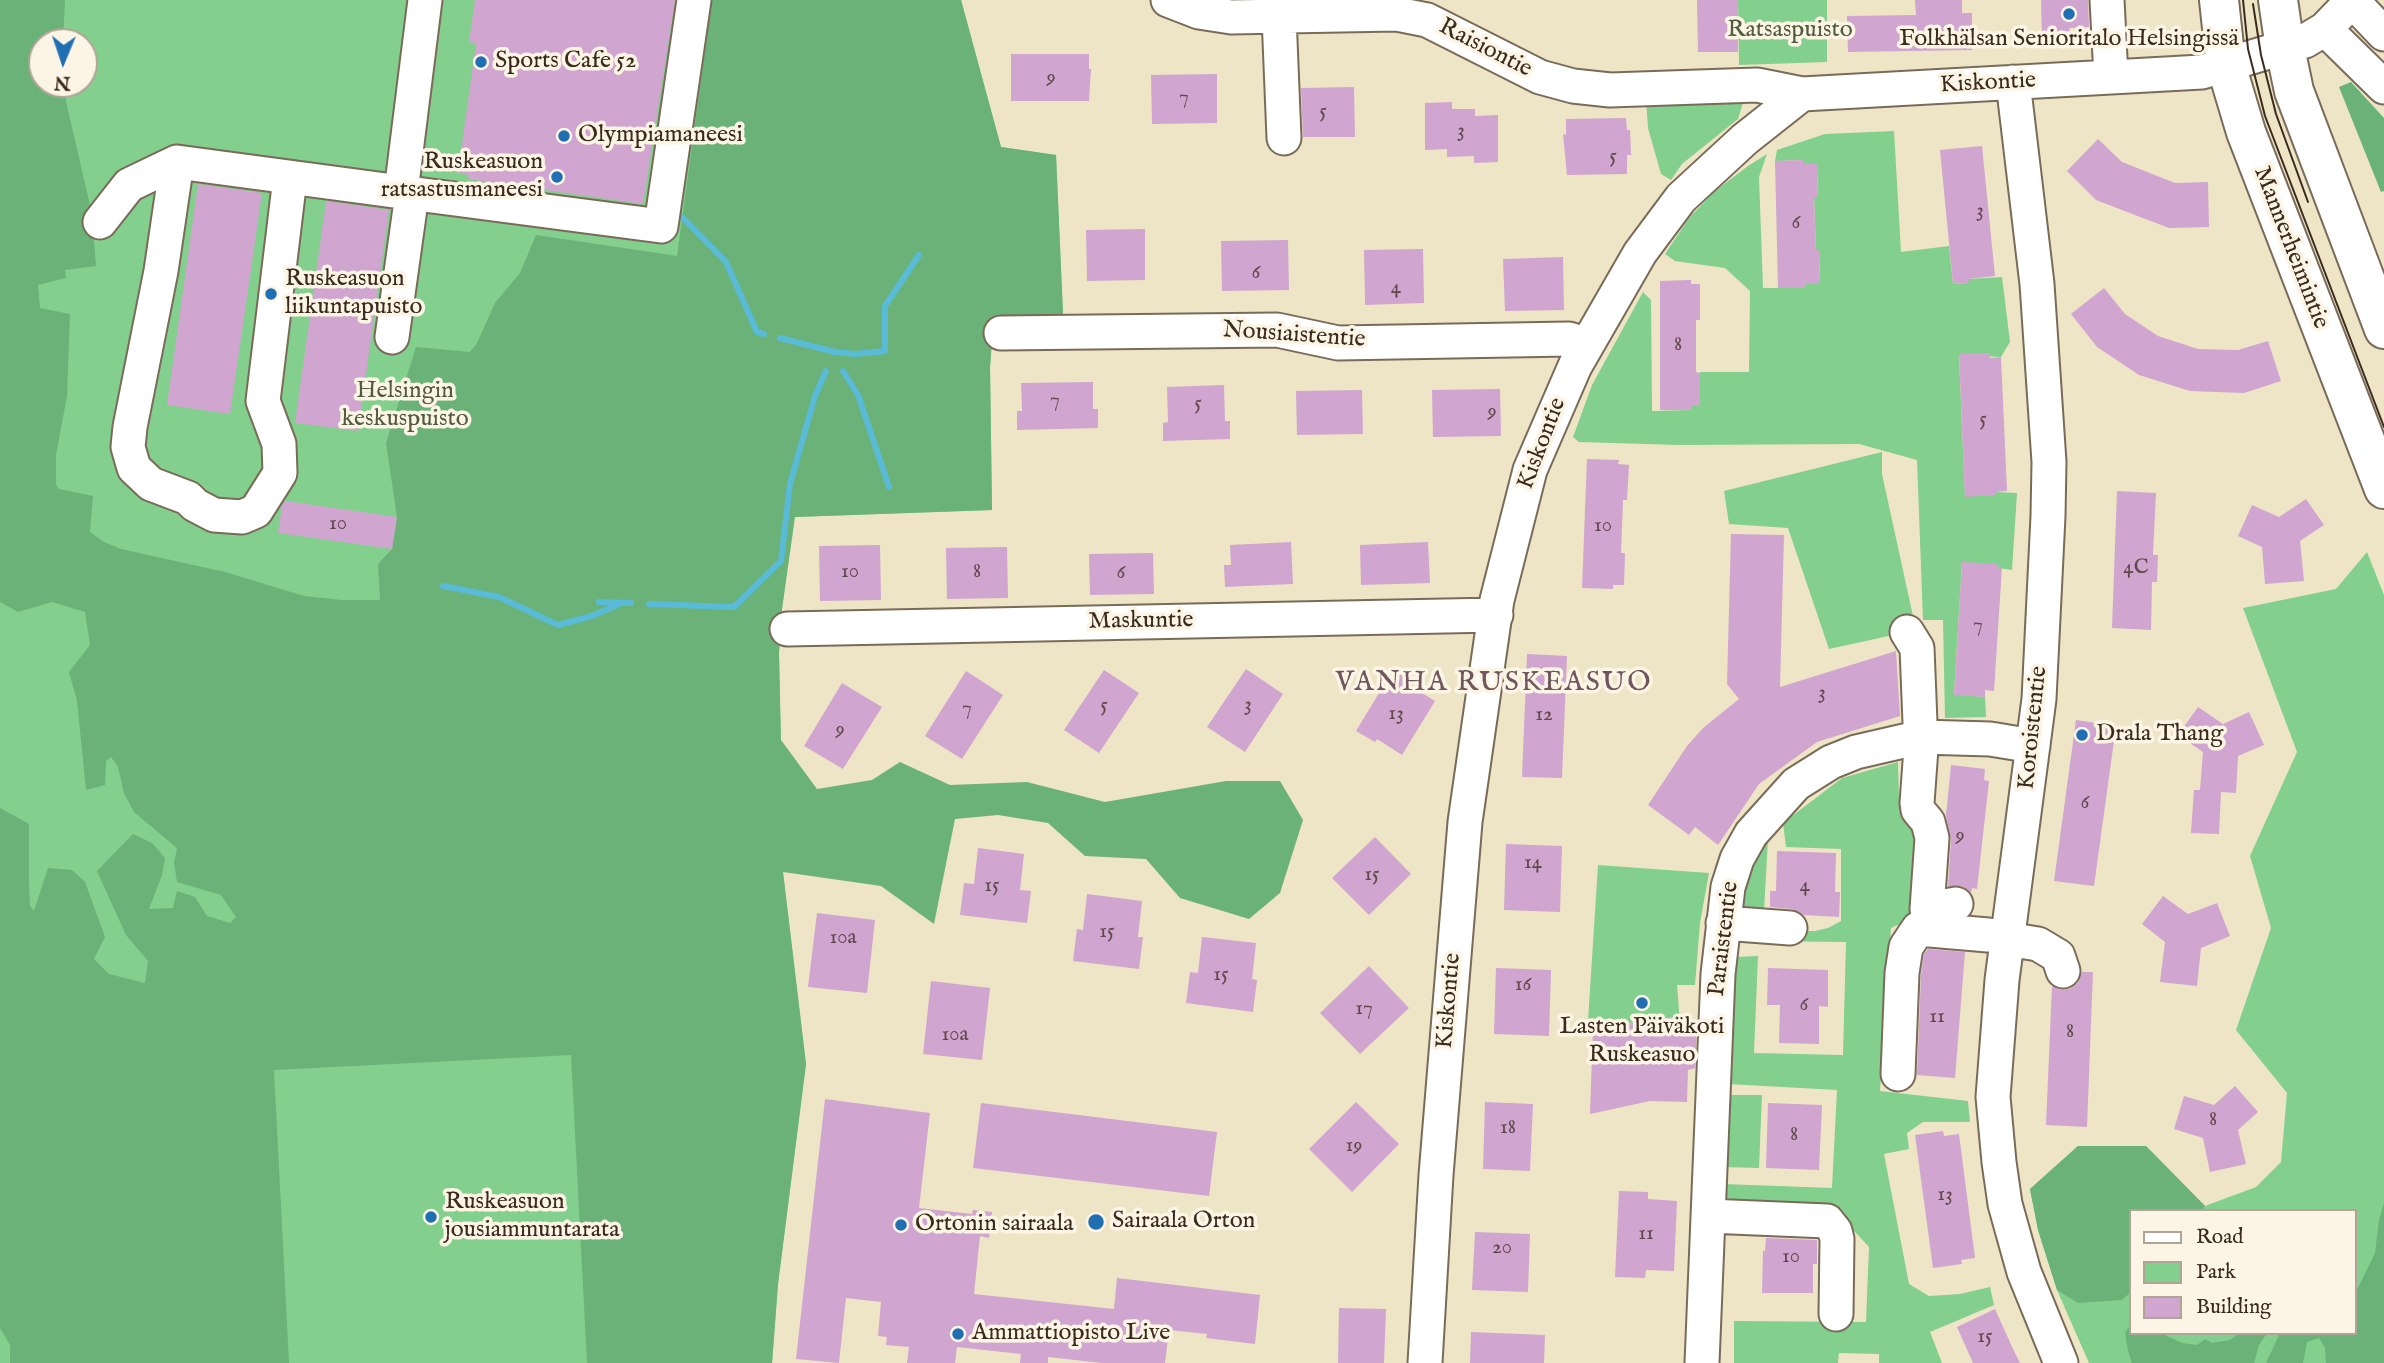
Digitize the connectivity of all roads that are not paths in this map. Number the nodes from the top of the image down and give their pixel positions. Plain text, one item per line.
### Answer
1 (425, 0) edge
2 (694, 0) edge
3 (1168, 0) edge
4 (2107, 0) edge
5 (2219, 0) edge
6 (2278, 0) edge
7 (1279, 16) junction
8 (2325, 29) junction
9 (2384, 34) edge
10 (2285, 48) junction
11 (2226, 65) junction
12 (2111, 77) junction
13 (2013, 82) junction
14 (2384, 87) edge
15 (1802, 93) junction
16 (1284, 138) dead end
17 (177, 162) junction
18 (290, 178) junction
19 (407, 193) junction
20 (100, 222) dead end
21 (2384, 329) edge
22 (1001, 333) dead end
23 (392, 337) dead end
24 (1586, 344) junction
25 (2384, 489) edge
26 (1496, 615) junction
27 (787, 629) dead end
28 (1907, 632) dead end
29 (1921, 737) junction
30 (2033, 747) junction
31 (1956, 904) dead end
32 (1723, 923) junction
33 (1790, 928) dead end
34 (1998, 937) junction
35 (2063, 971) dead end
36 (1898, 1074) dead end
37 (1708, 1216) junction
38 (1836, 1314) dead end
39 (1424, 1363) edge
40 (1702, 1363) edge
41 (2061, 1363) edge

1 - 19 street
2 - 19 street
3 - 7 street, Raisiontie
4 - 12 street
5 - 11 main road, Mannerheimintie
6 - 10 main road
7 - 15 street, Raisiontie
7 - 16 street
8 - 9 street, Kiskontie
8 - 10 street, Kiskontie
8 - 14 street
10 - 11 street, Kiskontie
10 - 21 main road
11 - 12 street, Kiskontie
11 - 25 main road, Mannerheimintie
12 - 13 street, Kiskontie
13 - 15 street, Kiskontie
13 - 30 street, Koroistentie
15 - 24 street, Kiskontie
17 - 18 street
17 - 18 street
17 - 20 street
18 - 19 street
19 - 23 street
22 - 24 street, Nousiaistentie
24 - 26 street, Kiskontie
26 - 27 street, Maskuntie
26 - 39 street, Kiskontie
28 - 29 street
29 - 30 street, Paraistentie
29 - 31 street
29 - 32 street, Paraistentie
30 - 34 street, Koroistentie
32 - 33 street
32 - 37 street, Paraistentie
34 - 35 street
34 - 36 street
34 - 41 street, Koroistentie
37 - 38 street
37 - 40 street, Paraistentie

